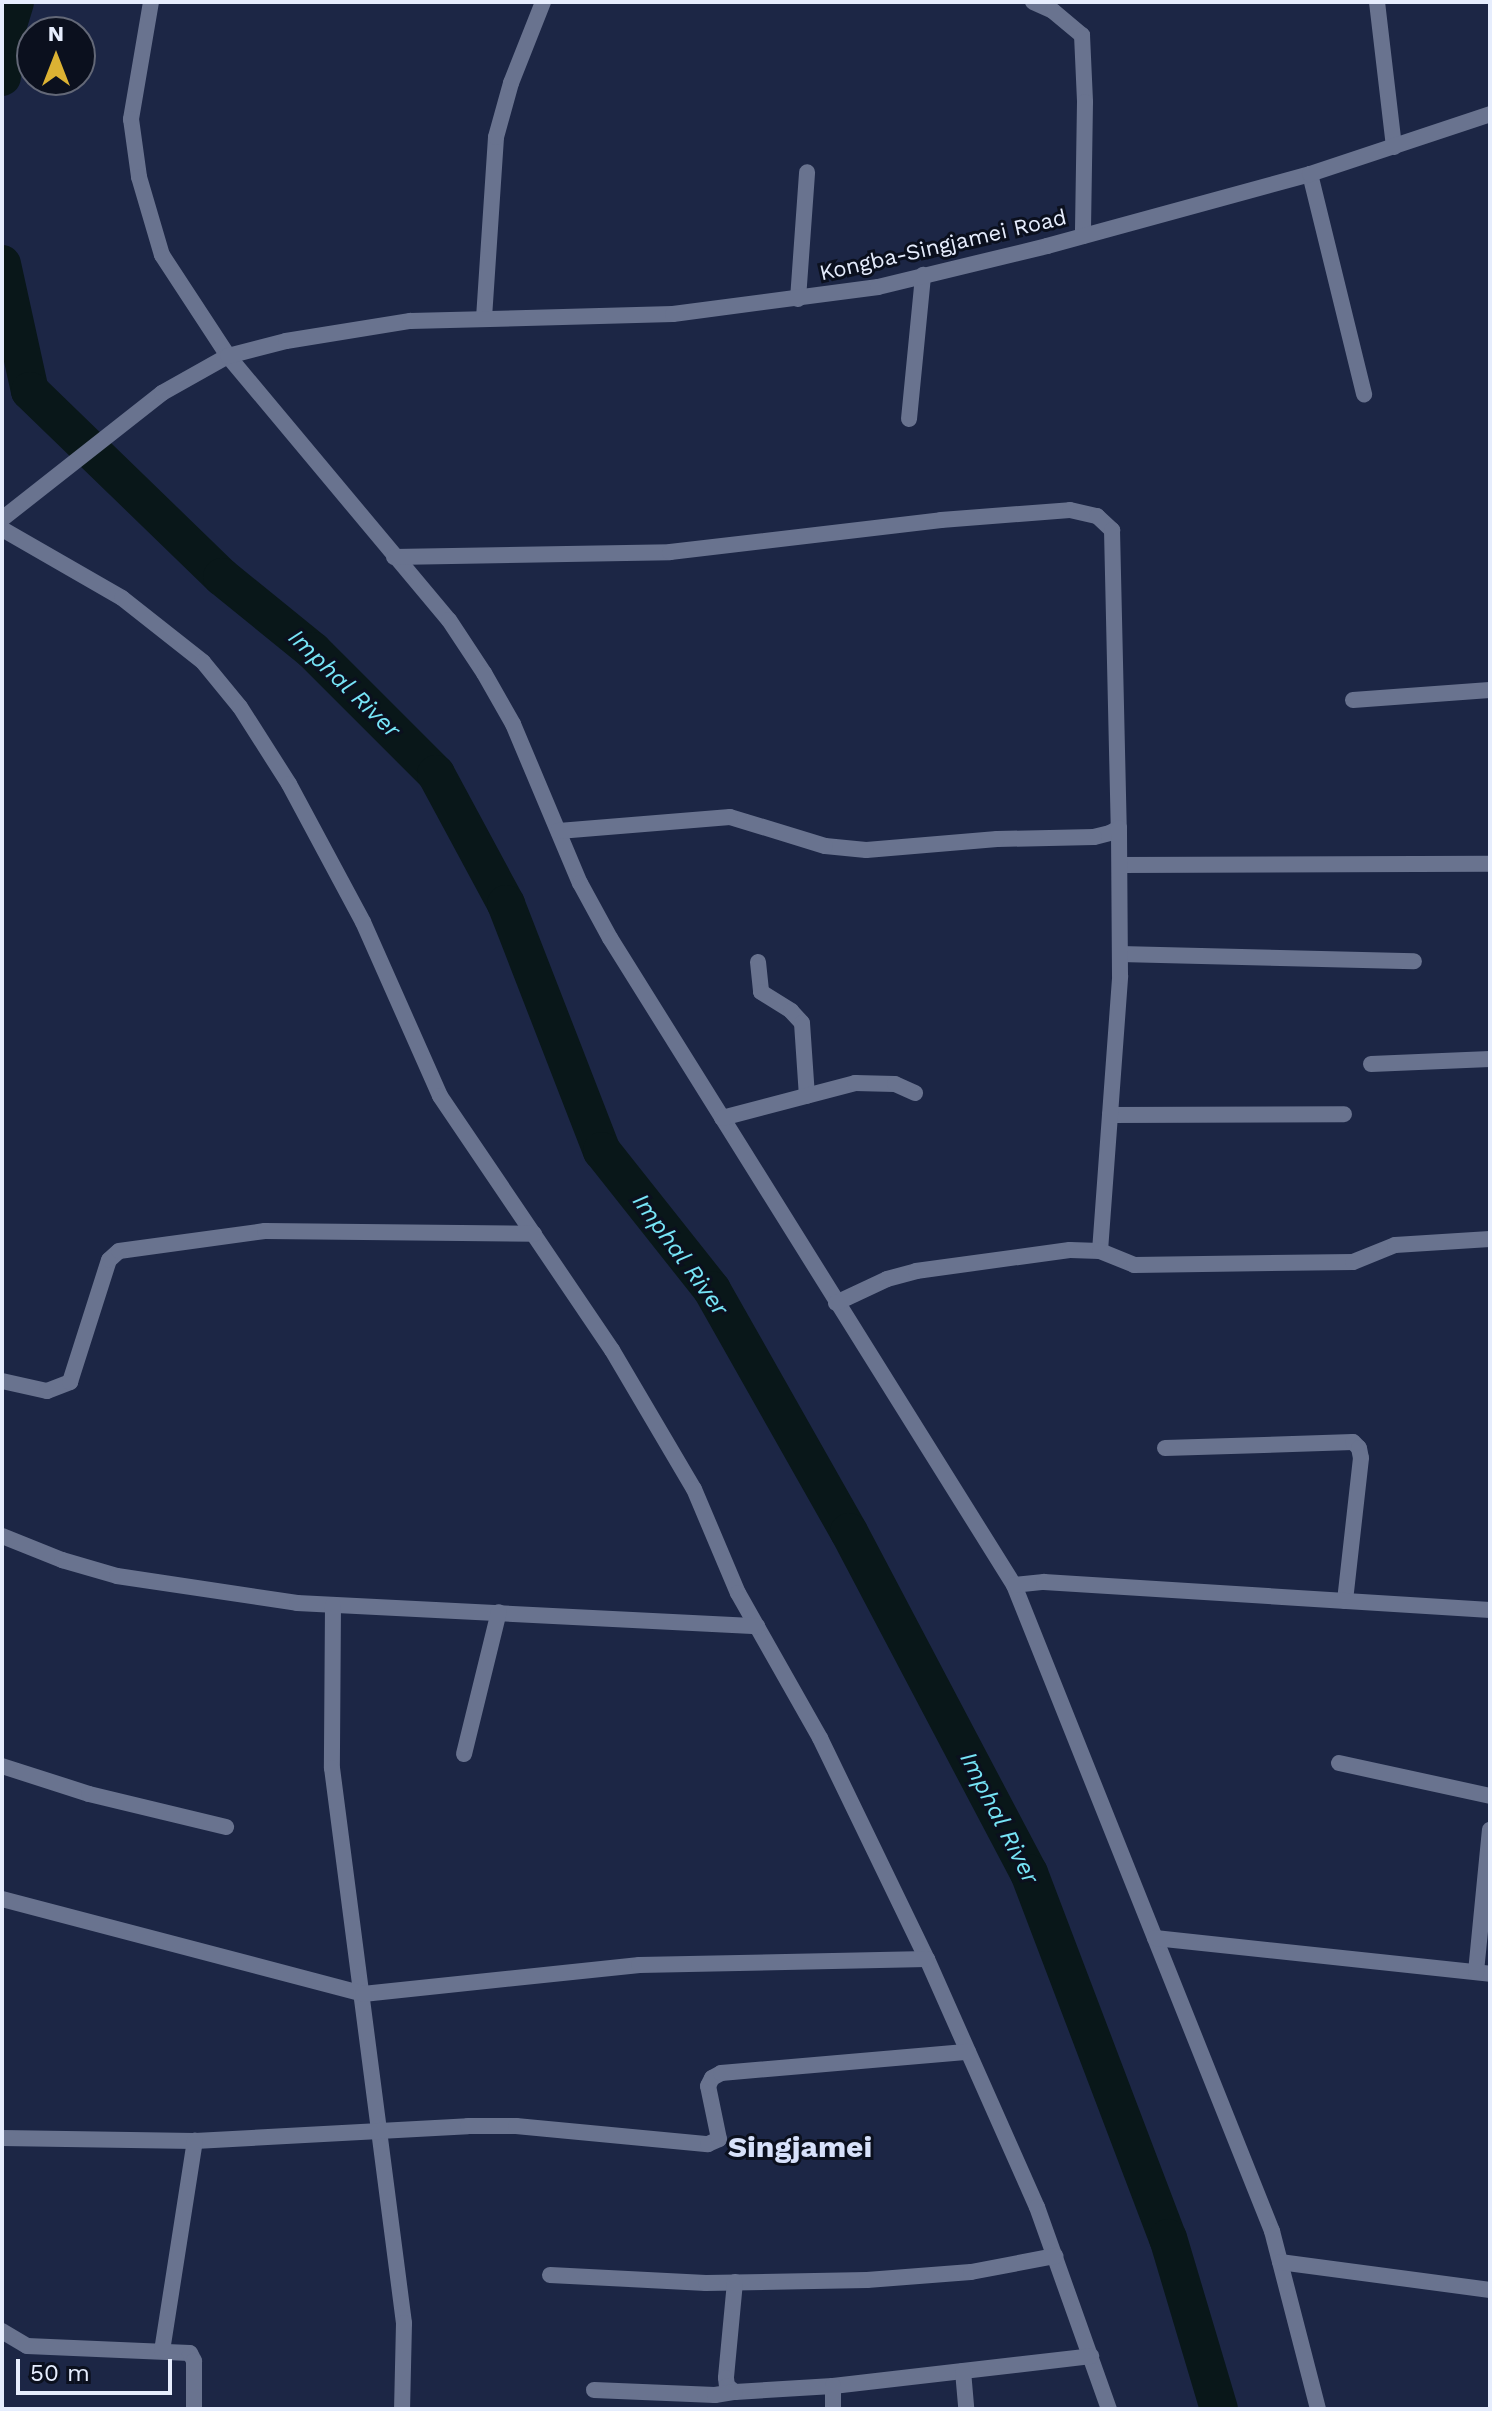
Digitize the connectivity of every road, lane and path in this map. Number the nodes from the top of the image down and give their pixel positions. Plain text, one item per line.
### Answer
1 (151, 2) edge
2 (543, 2) edge
3 (1033, 2) edge
4 (1377, 2) edge
5 (1490, 114) edge
6 (1394, 147) junction
7 (807, 172) dead end
8 (1310, 174) junction
9 (1083, 236) junction
10 (923, 275) junction
11 (798, 299) junction
12 (484, 318) junction
13 (228, 356) junction
14 (1364, 394) dead end
15 (909, 419) dead end
16 (2, 519) edge
17 (2, 529) edge
18 (394, 557) junction
19 (1490, 690) edge
20 (1353, 700) dead end
21 (1119, 828) junction
22 (559, 831) junction
23 (1490, 864) edge
24 (1120, 865) junction
25 (1120, 954) junction
26 (1414, 961) dead end
27 (758, 962) dead end
28 (1490, 1059) edge
29 (1371, 1064) dead end
30 (915, 1093) dead end
31 (807, 1096) junction
32 (1344, 1114) dead end
33 (1110, 1115) junction
34 (722, 1118) junction
35 (534, 1234) junction
36 (1490, 1239) edge
37 (1100, 1251) junction
38 (836, 1303) junction
39 (2, 1381) edge
40 (1165, 1448) dead end
41 (2, 1536) edge
42 (1014, 1585) junction
43 (1345, 1601) junction
44 (333, 1605) junction
45 (1490, 1610) edge
46 (499, 1612) junction
47 (757, 1626) junction
48 (464, 1754) dead end
49 (1339, 1763) dead end
50 (2, 1766) edge
51 (1490, 1796) edge
52 (226, 1827) dead end
53 (1490, 1830) edge
54 (2, 1899) edge
55 (1155, 1938) junction
56 (927, 1959) junction
57 (1483, 1973) edge
58 (363, 1994) junction
59 (968, 2052) junction
60 (379, 2132) junction
61 (2, 2138) edge
62 (195, 2141) junction
63 (1055, 2256) junction
64 (1280, 2262) junction
65 (550, 2275) dead end
66 (735, 2282) junction
67 (1490, 2290) edge
68 (2, 2331) edge
69 (162, 2351) junction
70 (1091, 2356) junction
71 (963, 2371) junction
72 (833, 2386) junction
73 (594, 2390) dead end
74 (735, 2392) junction
75 (194, 2409) edge
76 (402, 2409) edge
77 (833, 2409) edge
78 (966, 2409) edge
79 (1109, 2409) edge
80 (1318, 2409) edge

1 - 13 street
2 - 12 street
3 - 9 street
4 - 6 street
5 - 6 street, Kongba-Singjamei Road
6 - 8 street, Kongba-Singjamei Road
7 - 11 street
8 - 9 street, Kongba-Singjamei Road
8 - 14 street
9 - 10 street, Kongba-Singjamei Road
10 - 11 street, Kongba-Singjamei Road
10 - 15 street
11 - 12 street, Kongba-Singjamei Road
12 - 13 street, Kongba-Singjamei Road
13 - 16 street, Kongba-Singjamei Road
13 - 18 street
17 - 35 street
18 - 21 street
18 - 22 street
19 - 20 street
21 - 22 street
21 - 24 street
22 - 34 street
23 - 24 street
24 - 25 street
25 - 26 street
25 - 33 street
27 - 31 street
28 - 29 street
30 - 31 street
31 - 34 street
32 - 33 street
33 - 37 street
34 - 38 street
35 - 39 street
35 - 47 street
36 - 37 street
37 - 38 street
38 - 42 street
40 - 43 street
41 - 44 street
42 - 43 street
42 - 55 street
43 - 45 street
44 - 46 street
44 - 58 street
46 - 47 street
46 - 48 street
47 - 56 street
49 - 51 street
50 - 52 street
53 - 57 street
54 - 58 street
55 - 57 street
55 - 64 street
56 - 58 street
56 - 59 street
58 - 60 street
59 - 60 street
59 - 63 street
60 - 62 street
60 - 76 street
61 - 62 street
62 - 69 street
63 - 66 street
63 - 70 street
64 - 67 street
64 - 80 street
65 - 66 street
66 - 74 street
68 - 69 street
69 - 75 street
70 - 71 street
70 - 79 street
71 - 72 street
71 - 78 street
72 - 74 street
72 - 77 street
73 - 74 street

